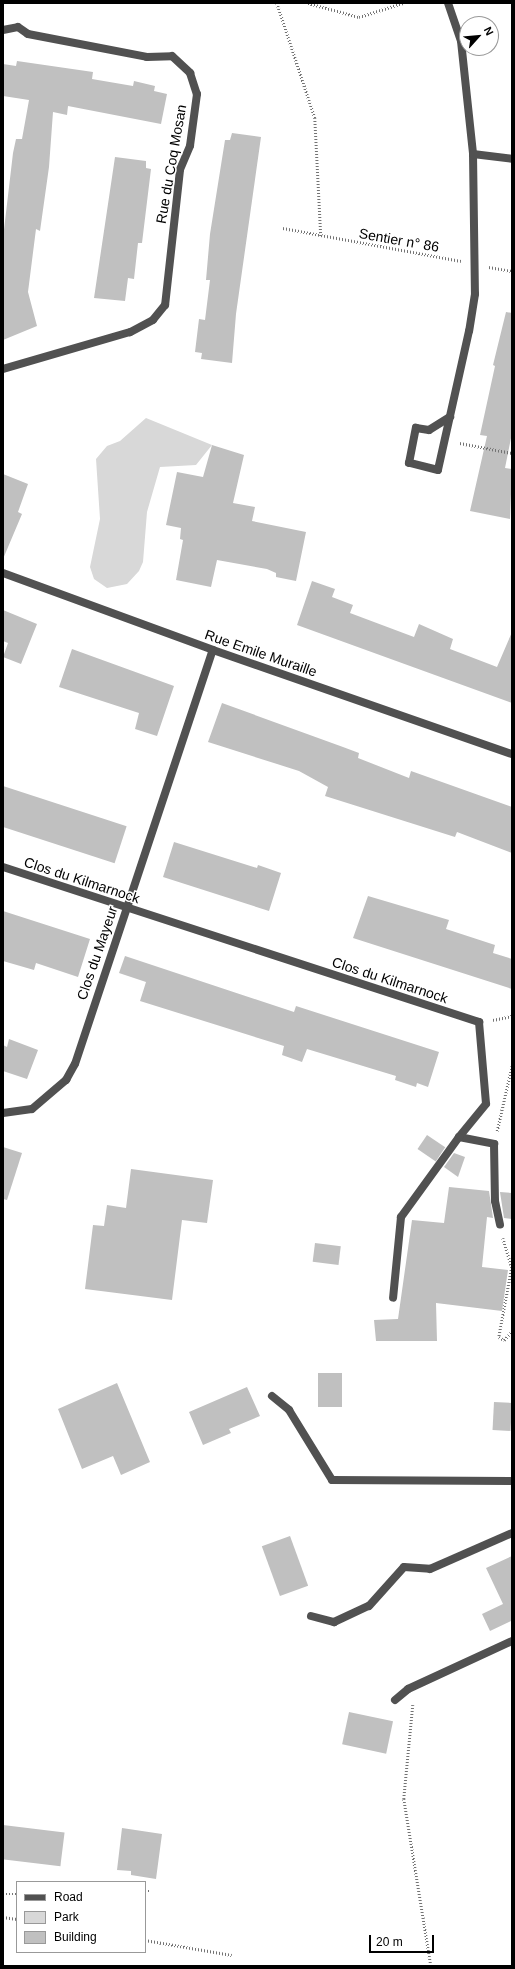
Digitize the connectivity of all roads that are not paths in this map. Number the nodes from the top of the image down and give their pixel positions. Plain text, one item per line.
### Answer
1 (448, 3) edge
2 (3, 30) edge
3 (473, 154) junction
4 (512, 159) edge
5 (3, 369) edge
6 (450, 417) junction
7 (3, 573) edge
8 (213, 650) junction
9 (512, 754) edge
10 (3, 867) edge
11 (126, 908) junction
12 (3, 1114) edge
13 (458, 1137) junction
14 (500, 1224) dead end
15 (393, 1298) dead end
16 (272, 1396) dead end
17 (512, 1481) edge
18 (512, 1533) edge
19 (311, 1616) dead end
20 (512, 1641) edge
21 (395, 1700) dead end

1 - 3 street
2 - 5 street, Rue du Coq Mosan
3 - 4 street
3 - 6 street
6 - 6 street
7 - 8 street, Rue Emile Muraille
8 - 9 street, Rue Emile Muraille
8 - 11 street, Clos du Mayeur
10 - 11 street, Clos du Kilmarnock
11 - 12 street, Clos du Mayeur
11 - 13 street, Clos du Kilmarnock
13 - 14 street
13 - 15 street, Clos du Kilmarnock
16 - 17 street
18 - 19 street
20 - 21 street

